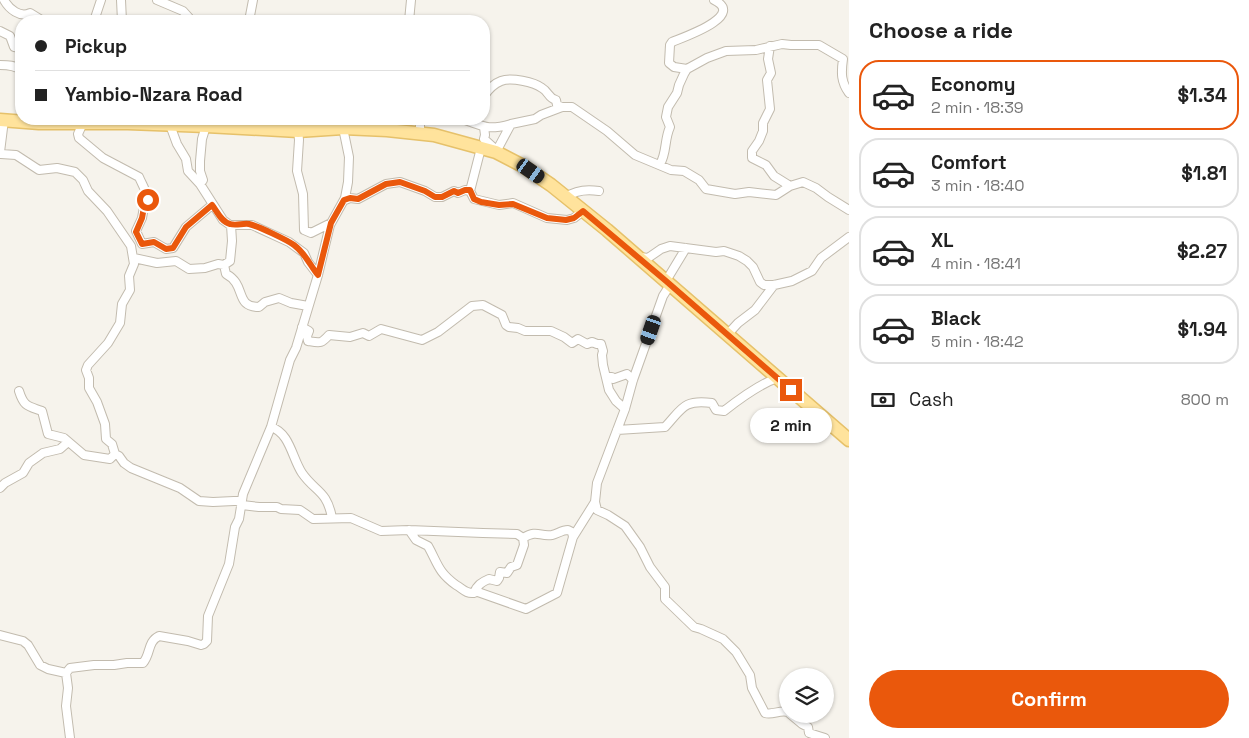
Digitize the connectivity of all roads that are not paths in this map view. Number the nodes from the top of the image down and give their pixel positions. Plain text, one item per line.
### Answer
1 (4, 0) edge
2 (101, 0) edge
3 (121, 0) edge
4 (157, 0) edge
5 (253, 0) edge
6 (412, 0) edge
7 (714, 0) edge
8 (27, 15) edge
9 (95, 15) edge
10 (122, 15) edge
11 (187, 15) edge
12 (250, 15) edge
13 (410, 15) edge
14 (0, 30) edge
15 (15, 46) edge
16 (770, 46) junction
17 (849, 52) edge
18 (843, 59) junction
19 (0, 65) edge
20 (15, 66) edge
21 (688, 69) junction
22 (490, 88) edge
23 (849, 93) edge
24 (562, 107) junction
25 (2, 120) edge
26 (15, 121) edge
27 (511, 124) junction
28 (82, 125) edge
29 (170, 125) joint
30 (297, 125) edge
31 (393, 125) edge
32 (407, 125) edge
33 (420, 125) edge
34 (479, 125) edge
35 (206, 126) junction
36 (343, 128) junction
37 (484, 128) junction
38 (420, 133) junction
39 (481, 148) junction
40 (497, 151) junction
41 (0, 152) edge
42 (660, 164) junction
43 (200, 184) junction
44 (790, 186) junction
45 (470, 190) junction
46 (599, 191) dead end
47 (566, 197) junction
48 (344, 200) junction
49 (212, 205) junction
50 (849, 210) edge
51 (583, 211) junction
52 (331, 223) junction
53 (231, 224) junction
54 (849, 238) edge
55 (686, 248) junction
56 (166, 249) junction
57 (638, 257) junction
58 (134, 258) junction
59 (176, 261) junction
60 (224, 265) junction
61 (318, 275) junction
62 (668, 283) junction
63 (774, 285) junction
64 (308, 306) junction
65 (302, 327) junction
66 (727, 335) junction
67 (607, 377) junction
68 (777, 378) junction
69 (633, 380) junction
70 (19, 391) dead end
71 (626, 409) junction
72 (271, 427) junction
73 (617, 430) junction
74 (849, 440) edge
75 (68, 442) junction
76 (114, 454) junction
77 (0, 488) edge
78 (595, 502) junction
79 (241, 503) junction
80 (332, 518) junction
81 (409, 530) junction
82 (573, 536) junction
83 (523, 538) junction
84 (475, 591) junction
85 (0, 635) edge
86 (66, 673) junction
87 (779, 712) edge
88 (801, 723) edge
89 (70, 738) edge
90 (825, 738) edge

1 - 8 street
2 - 9 street
3 - 10 street
4 - 11 street
5 - 12 street
6 - 13 street
7 - 21 street
14 - 15 street
16 - 18 street
16 - 21 street
16 - 44 street
17 - 18 street
18 - 23 street
19 - 20 street
21 - 42 street
22 - 24 street
24 - 27 street
24 - 42 street
25 - 26 main road
25 - 41 street
27 - 37 street
27 - 40 street
28 - 56 street
29 - 35 main road
29 - 43 street
30 - 35 main road
30 - 36 main road
30 - 52 street
31 - 36 main road
32 - 38 main road
33 - 38 street
34 - 37 street
35 - 43 street
36 - 48 street
37 - 40 street
38 - 39 main road
39 - 40 main road
39 - 45 street
40 - 47 main road
41 - 58 street
42 - 44 street
43 - 49 street
44 - 50 street
45 - 48 street
45 - 51 street
46 - 47 street
47 - 51 main road
48 - 52 street
49 - 53 street
49 - 56 street
51 - 57 main road
52 - 61 street
53 - 60 street
53 - 61 street
54 - 63 street
55 - 57 street
55 - 62 street
55 - 63 street
56 - 59 street
57 - 62 main road
58 - 59 street
58 - 76 street
59 - 60 street
60 - 64 street
61 - 64 street
62 - 66 main road
62 - 69 street
63 - 66 street
64 - 65 street
65 - 67 street
65 - 72 street
66 - 68 main road
67 - 69 street
67 - 71 street
68 - 73 street
68 - 74 main road
69 - 71 street
70 - 75 street
71 - 73 street
72 - 79 street
72 - 80 street
73 - 78 street
75 - 76 street
75 - 77 street
76 - 79 street
78 - 82 street
78 - 87 street
79 - 80 street
79 - 86 street
80 - 81 street
81 - 83 street
81 - 84 street
82 - 83 street
82 - 84 street
83 - 84 street
85 - 86 street
86 - 89 street
88 - 90 street

